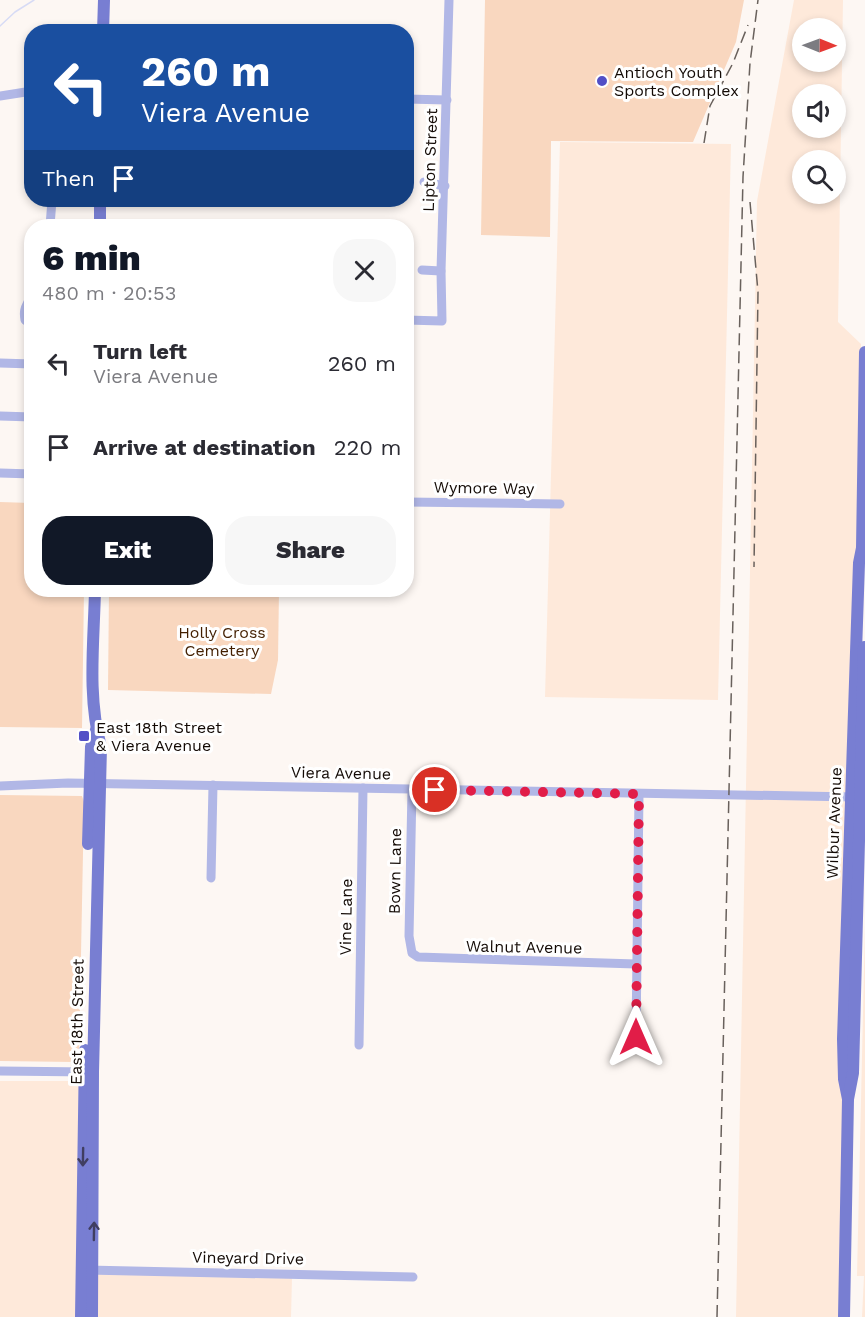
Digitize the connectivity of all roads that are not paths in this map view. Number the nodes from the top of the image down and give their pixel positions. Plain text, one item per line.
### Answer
1 (104, 0) edge
2 (449, 0) edge
3 (103, 24) edge
4 (24, 92) edge
5 (0, 96) edge
6 (414, 99) edge
7 (447, 100) junction
8 (424, 182) dead end
9 (445, 186) junction
10 (422, 270) dead end
11 (441, 272) junction
12 (414, 320) edge
13 (865, 352) edge
14 (0, 363) edge
15 (24, 364) edge
16 (0, 416) edge
17 (24, 417) edge
18 (0, 473) edge
19 (24, 474) edge
20 (414, 502) edge
21 (561, 504) dead end
22 (864, 554) edge
23 (95, 597) edge
24 (865, 616) edge
25 (94, 784) junction
26 (213, 785) junction
27 (0, 786) edge
28 (363, 788) junction
29 (412, 790) junction
30 (639, 794) junction
31 (856, 797) junction
32 (211, 878) dead end
33 (412, 952) joint
34 (636, 964) junction
35 (636, 1037) dead end
36 (359, 1045) dead end
37 (0, 1071) edge
38 (88, 1072) junction
39 (88, 1270) junction
40 (413, 1277) dead end
41 (81, 1317) edge
42 (92, 1317) edge
43 (844, 1317) edge

1 - 3 main road
2 - 7 street, Lipton Street
4 - 5 street
6 - 7 street
7 - 9 street, Lipton Street
8 - 9 street
9 - 11 street, Lipton Street
10 - 11 street
11 - 12 street, Lipton Street
13 - 22 main road, Wilbur Avenue
14 - 15 street
16 - 17 street
18 - 19 street
20 - 21 street, Wymore Way
22 - 31 main road, Wilbur Avenue
23 - 25 main road, East 18th Street
24 - 31 main road, Wilbur Avenue
25 - 26 street, Viera Avenue
25 - 27 street, Viera Avenue
25 - 38 main road, East 18th Street
26 - 28 street, Viera Avenue
26 - 32 street
28 - 29 street, Viera Avenue
28 - 36 street, Vine Lane
29 - 30 street, Viera Avenue
29 - 33 street, Bown Lane
30 - 31 street, Viera Avenue
30 - 34 street
31 - 43 main road, Wilbur Avenue
33 - 34 street, Walnut Avenue
34 - 35 street
37 - 38 street
38 - 39 main road, East 18th Street
39 - 40 street, Vineyard Drive
39 - 41 main road, East 18th Street
39 - 42 main road, East 18th Street

